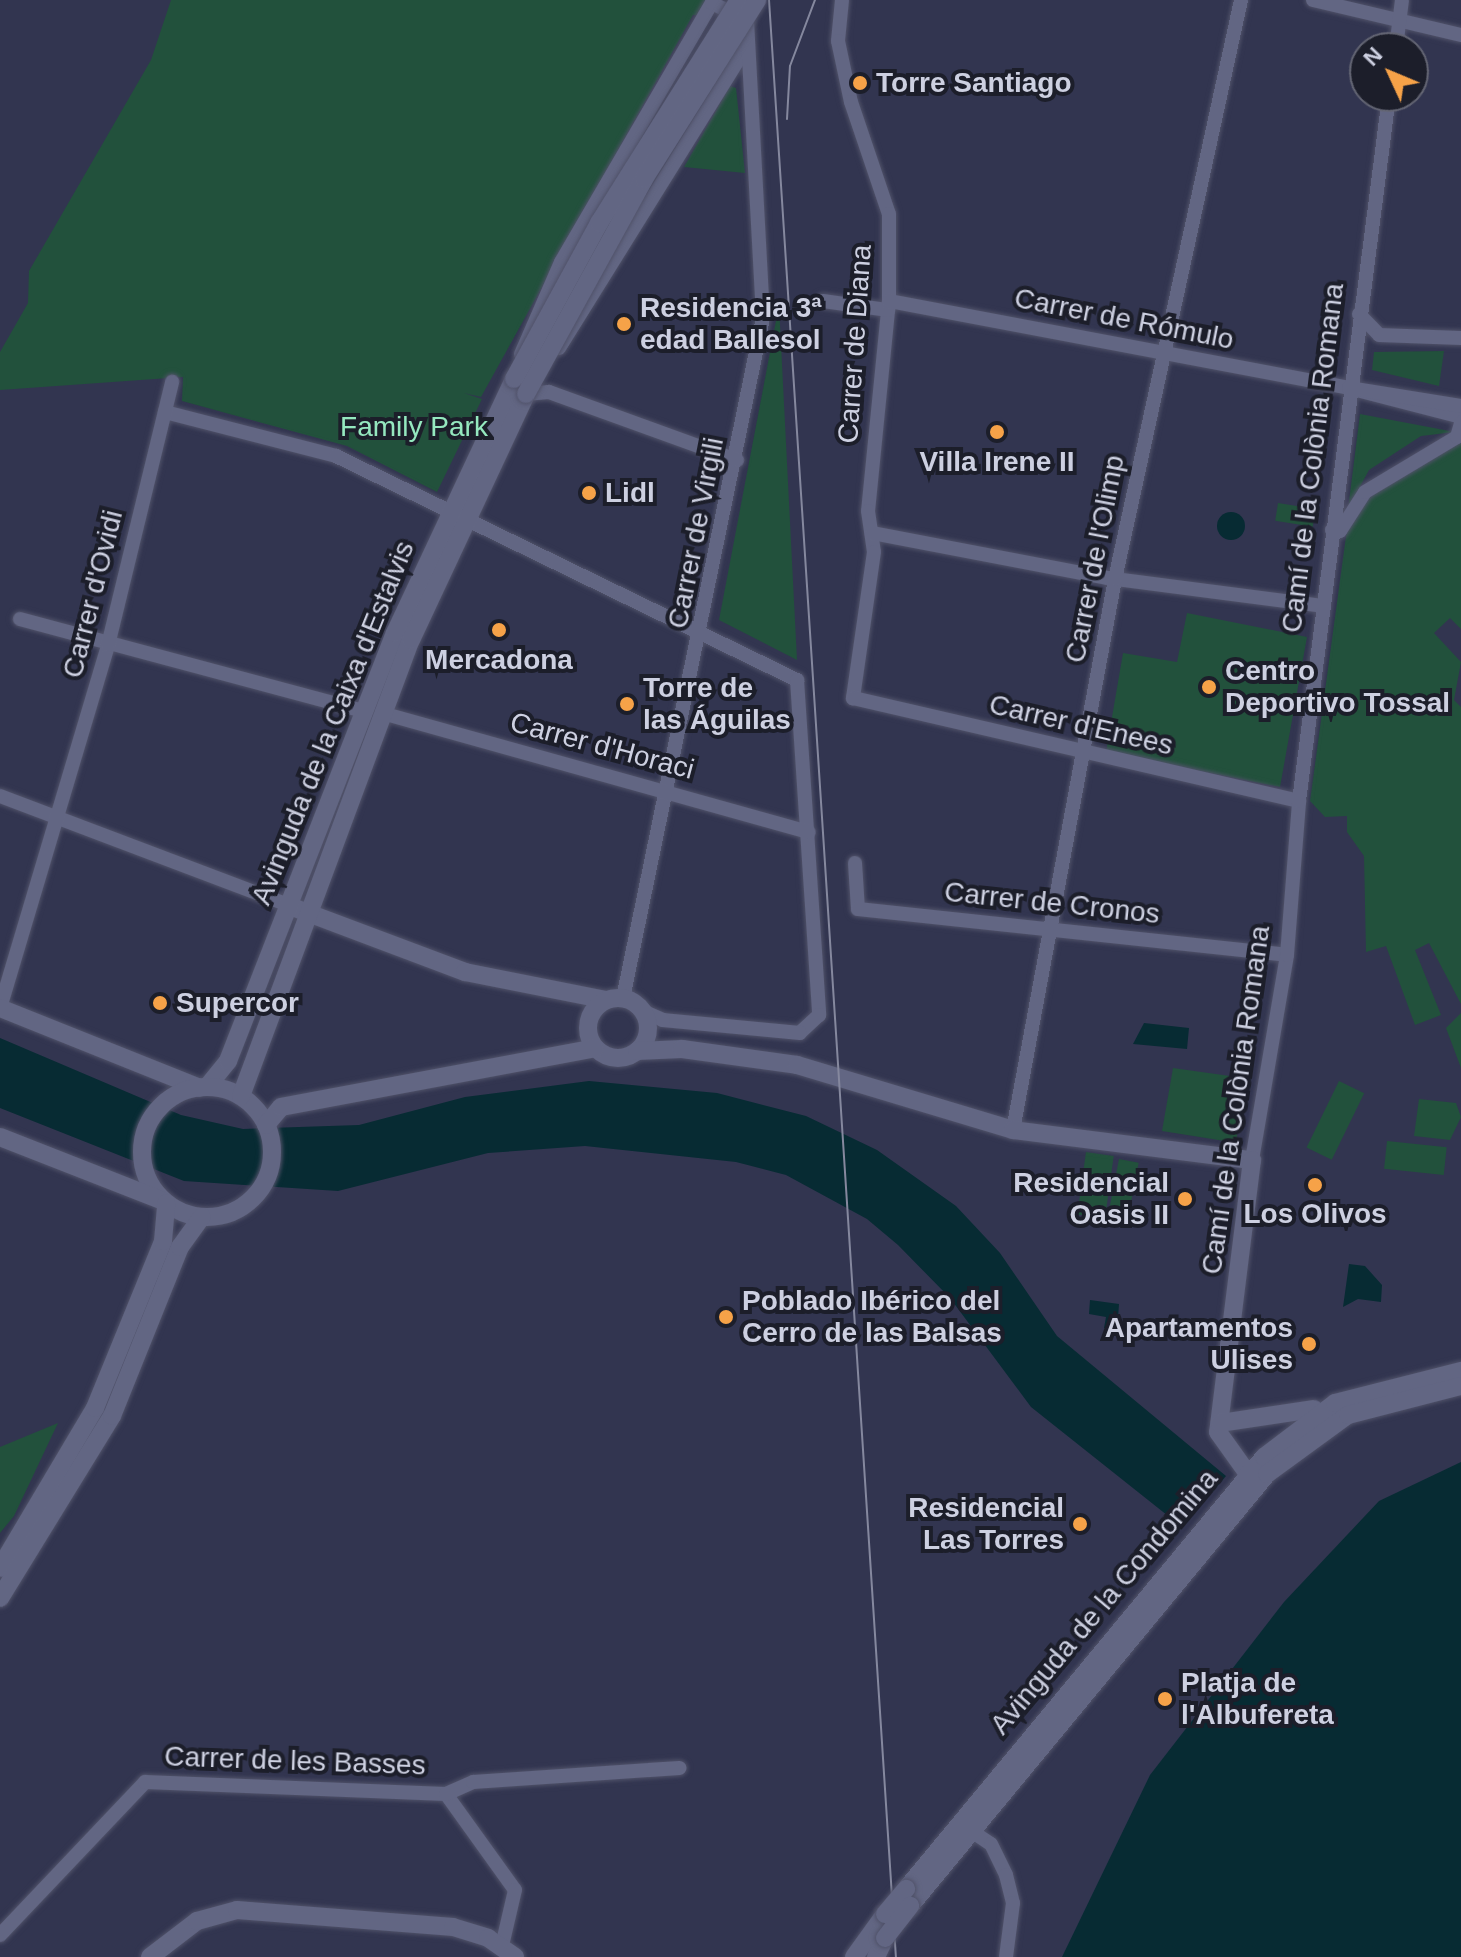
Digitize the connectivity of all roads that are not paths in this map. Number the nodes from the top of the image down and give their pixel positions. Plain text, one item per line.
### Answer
1 (739, 0) edge
2 (757, 0) edge
3 (842, 0) edge
4 (1241, 0) edge
5 (1313, 0) edge
6 (1402, 0) edge
7 (708, 10) joint
8 (1400, 21) junction
9 (1398, 32) edge
10 (1461, 35) edge
11 (748, 44) junction
12 (732, 66) junction
13 (748, 71) junction
14 (1387, 112) edge
15 (823, 301) dead end
16 (888, 306) junction
17 (1359, 314) junction
18 (1461, 338) edge
19 (1163, 351) junction
20 (514, 379) junction
21 (172, 382) dead end
22 (1349, 388) junction
23 (526, 394) junction
24 (1461, 406) edge
25 (165, 412) junction
26 (1461, 420) edge
27 (737, 460) junction
28 (457, 514) junction
29 (1332, 530) junction
30 (872, 533) junction
31 (1115, 579) junction
32 (1323, 606) junction
33 (20, 619) dead end
34 (703, 633) junction
35 (108, 645) junction
36 (853, 698) joint
37 (372, 712) junction
38 (1085, 753) junction
39 (670, 792) junction
40 (0, 796) edge
41 (1299, 801) junction
42 (58, 818) junction
43 (809, 832) junction
44 (855, 863) dead end
45 (297, 909) junction
46 (1047, 930) junction
47 (1287, 955) junction
48 (614, 999) junction
49 (0, 1008) edge
50 (645, 1020) junction
51 (595, 1048) junction
52 (682, 1049) junction
53 (637, 1051) junction
54 (204, 1088) junction
55 (241, 1096) junction
56 (266, 1125) junction
57 (1013, 1130) junction
58 (0, 1137) edge
59 (1252, 1160) junction
60 (165, 1202) junction
61 (202, 1217) junction
62 (1461, 1371) edge
63 (1461, 1386) edge
64 (1335, 1403) junction
65 (1228, 1419) junction
66 (1246, 1483) junction
67 (0, 1568) edge
68 (0, 1598) edge
69 (680, 1768) dead end
70 (446, 1794) junction
71 (964, 1826) junction
72 (908, 1898) junction
73 (0, 1935) edge
74 (508, 1952) edge
75 (150, 1957) edge
76 (854, 1957) edge
77 (876, 1957) edge
78 (1006, 1957) edge

1 - 20 main road, Avinguda de la Caixa d'Estalvis, bridge
2 - 23 main road, Avinguda de la Caixa d'Estalvis, bridge
3 - 16 street, Carrer de Diana
4 - 19 street, Carrer de l'Olimp
5 - 8 street
6 - 8 street
7 - 11 street, Carrer de Virgili
7 - 20 street, Avinguda de la Caixa d'Estalvis
8 - 9 street
8 - 10 street
11 - 12 street, Avinguda de la Caixa d'Estalvis
11 - 13 street, Carrer de Virgili
12 - 13 street
12 - 23 street, Avinguda de la Caixa d'Estalvis
13 - 27 street, Carrer de Virgili
14 - 17 street, Camí de la Colònia Romana
15 - 16 street, Carrer de Rómulo
16 - 19 street, Carrer de Rómulo
16 - 30 street, Carrer de Diana
17 - 18 street
17 - 22 street, Camí de la Colònia Romana
19 - 22 street, Carrer de Rómulo
19 - 31 street, Carrer de l'Olimp
20 - 28 main road, Avinguda de la Caixa d'Estalvis
21 - 25 street, Carrer d'Ovidi
22 - 24 street
22 - 26 street
22 - 29 street, Camí de la Colònia Romana
23 - 27 street
23 - 28 main road, Avinguda de la Caixa d'Estalvis
25 - 28 street
25 - 35 street, Carrer d'Ovidi
26 - 29 street
27 - 34 street, Carrer de Virgili
28 - 34 street
28 - 37 main road, Avinguda de la Caixa d'Estalvis
29 - 32 street, Camí de la Colònia Romana
30 - 31 street
30 - 36 street, Carrer de Diana
31 - 32 street
31 - 38 street, Carrer de l'Olimp
32 - 41 street, Camí de la Colònia Romana
33 - 35 street, Carrer d'Horaci
34 - 39 street, Carrer de Virgili
34 - 43 street
35 - 37 street, Carrer d'Horaci
35 - 42 street, Carrer d'Ovidi
36 - 38 street, Carrer d'Enees
37 - 39 street, Carrer d'Horaci
37 - 45 main road, Avinguda de la Caixa d'Estalvis
38 - 41 street, Carrer d'Enees
38 - 46 street, Carrer de l'Olimp
39 - 43 street, Carrer d'Horaci
39 - 48 street, Carrer de Virgili
40 - 42 street
41 - 47 street, Camí de la Colònia Romana
42 - 45 street
42 - 49 street, Carrer d'Ovidi
43 - 50 street
44 - 46 street, Carrer de Cronos
45 - 48 main road
45 - 54 main road, Avinguda de la Caixa d'Estalvis
45 - 55 main road, Avinguda de la Caixa d'Estalvis
46 - 47 street, Carrer de Cronos
46 - 57 street, Carrer de l'Olimp
47 - 59 street, Camí de la Colònia Romana
48 - 50 main road
48 - 51 main road
49 - 54 main road
50 - 52 main road
50 - 53 main road
51 - 53 main road
51 - 56 main road
52 - 53 main road
52 - 57 main road
54 - 55 main road
54 - 60 main road
55 - 56 main road
56 - 61 main road
57 - 59 main road
58 - 60 main road
59 - 65 main road, Camí de la Colònia Romana
60 - 61 main road
60 - 67 main road
61 - 68 main road
62 - 64 main road, Avinguda de la Condomina
63 - 66 main road
64 - 65 main road
64 - 66 main road, Avinguda de la Condomina
65 - 66 main road
66 - 71 main road, Avinguda de la Condomina
69 - 70 street, Carrer de les Basses
70 - 73 street, Carrer de les Basses
70 - 74 street
71 - 72 main road, Avinguda de la Condomina
71 - 78 street
72 - 76 main road, Avinguda de la Condomina, bridge
72 - 77 main road, Avinguda de la Condomina, bridge
74 - 75 main road

